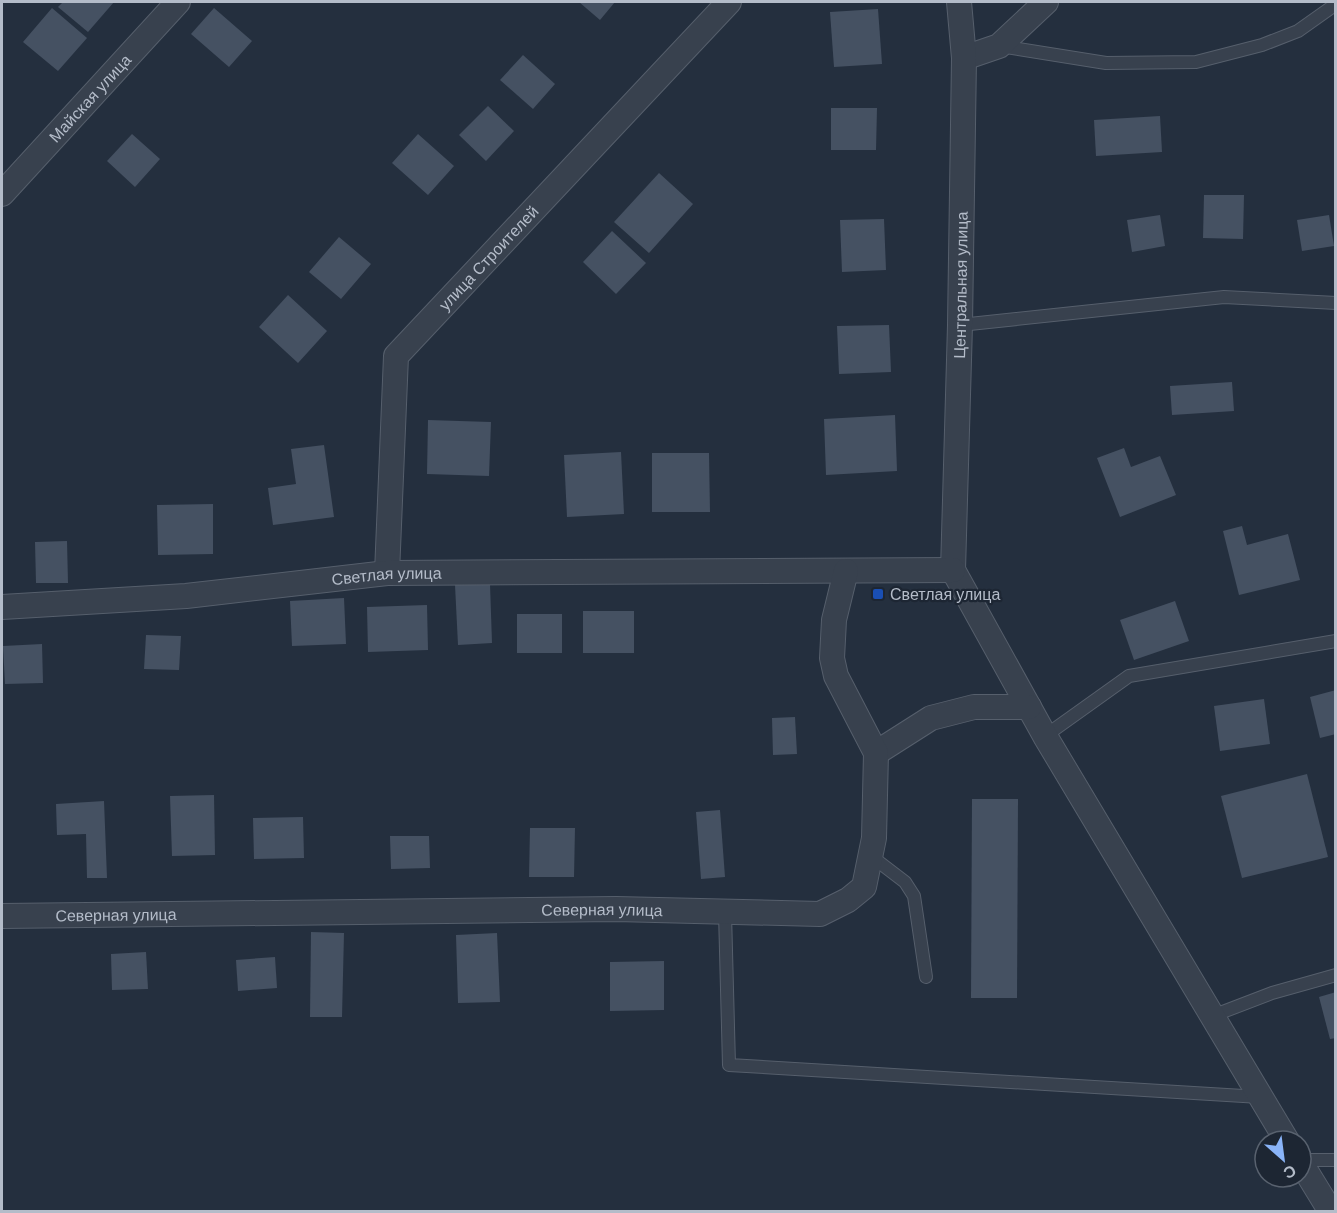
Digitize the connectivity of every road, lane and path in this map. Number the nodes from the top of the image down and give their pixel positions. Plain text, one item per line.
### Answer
1 (178, 2) edge
2 (729, 2) edge
3 (959, 2) edge
4 (1046, 2) edge
5 (1335, 4) edge
6 (999, 46) junction
7 (964, 58) junction
8 (2, 194) edge
9 (1335, 303) edge
10 (960, 325) junction
11 (953, 570) junction
12 (846, 571) junction
13 (387, 573) junction
14 (2, 607) edge
15 (1335, 641) edge
16 (1029, 707) junction
17 (1045, 736) junction
18 (876, 753) junction
19 (871, 856) junction
20 (725, 913) junction
21 (2, 916) edge
22 (1335, 975) edge
23 (926, 977) dead end
24 (1212, 1016) junction
25 (1260, 1097) junction
26 (1280, 1129) edge
27 (1335, 1160) edge
28 (1313, 1161) edge
29 (1313, 1181) edge
30 (1331, 1212) edge

1 - 8 street, Майская улица
2 - 13 street, улица Строителей
3 - 7 street, Центральная улица
4 - 6 street
5 - 6 lane
6 - 7 street
7 - 10 street, Центральная улица
9 - 10 lane
10 - 11 street, Центральная улица
11 - 12 street, Светлая улица
11 - 16 street
12 - 13 street, Светлая улица
12 - 18 street, Северная улица
13 - 14 street, Светлая улица
15 - 17 lane
16 - 17 street
16 - 18 street
17 - 24 street
18 - 19 street, Северная улица
19 - 20 street, Северная улица
19 - 23 lane
20 - 21 street, Северная улица
20 - 25 lane
22 - 24 lane
24 - 25 street
25 - 26 street
27 - 28 lane
29 - 30 street

